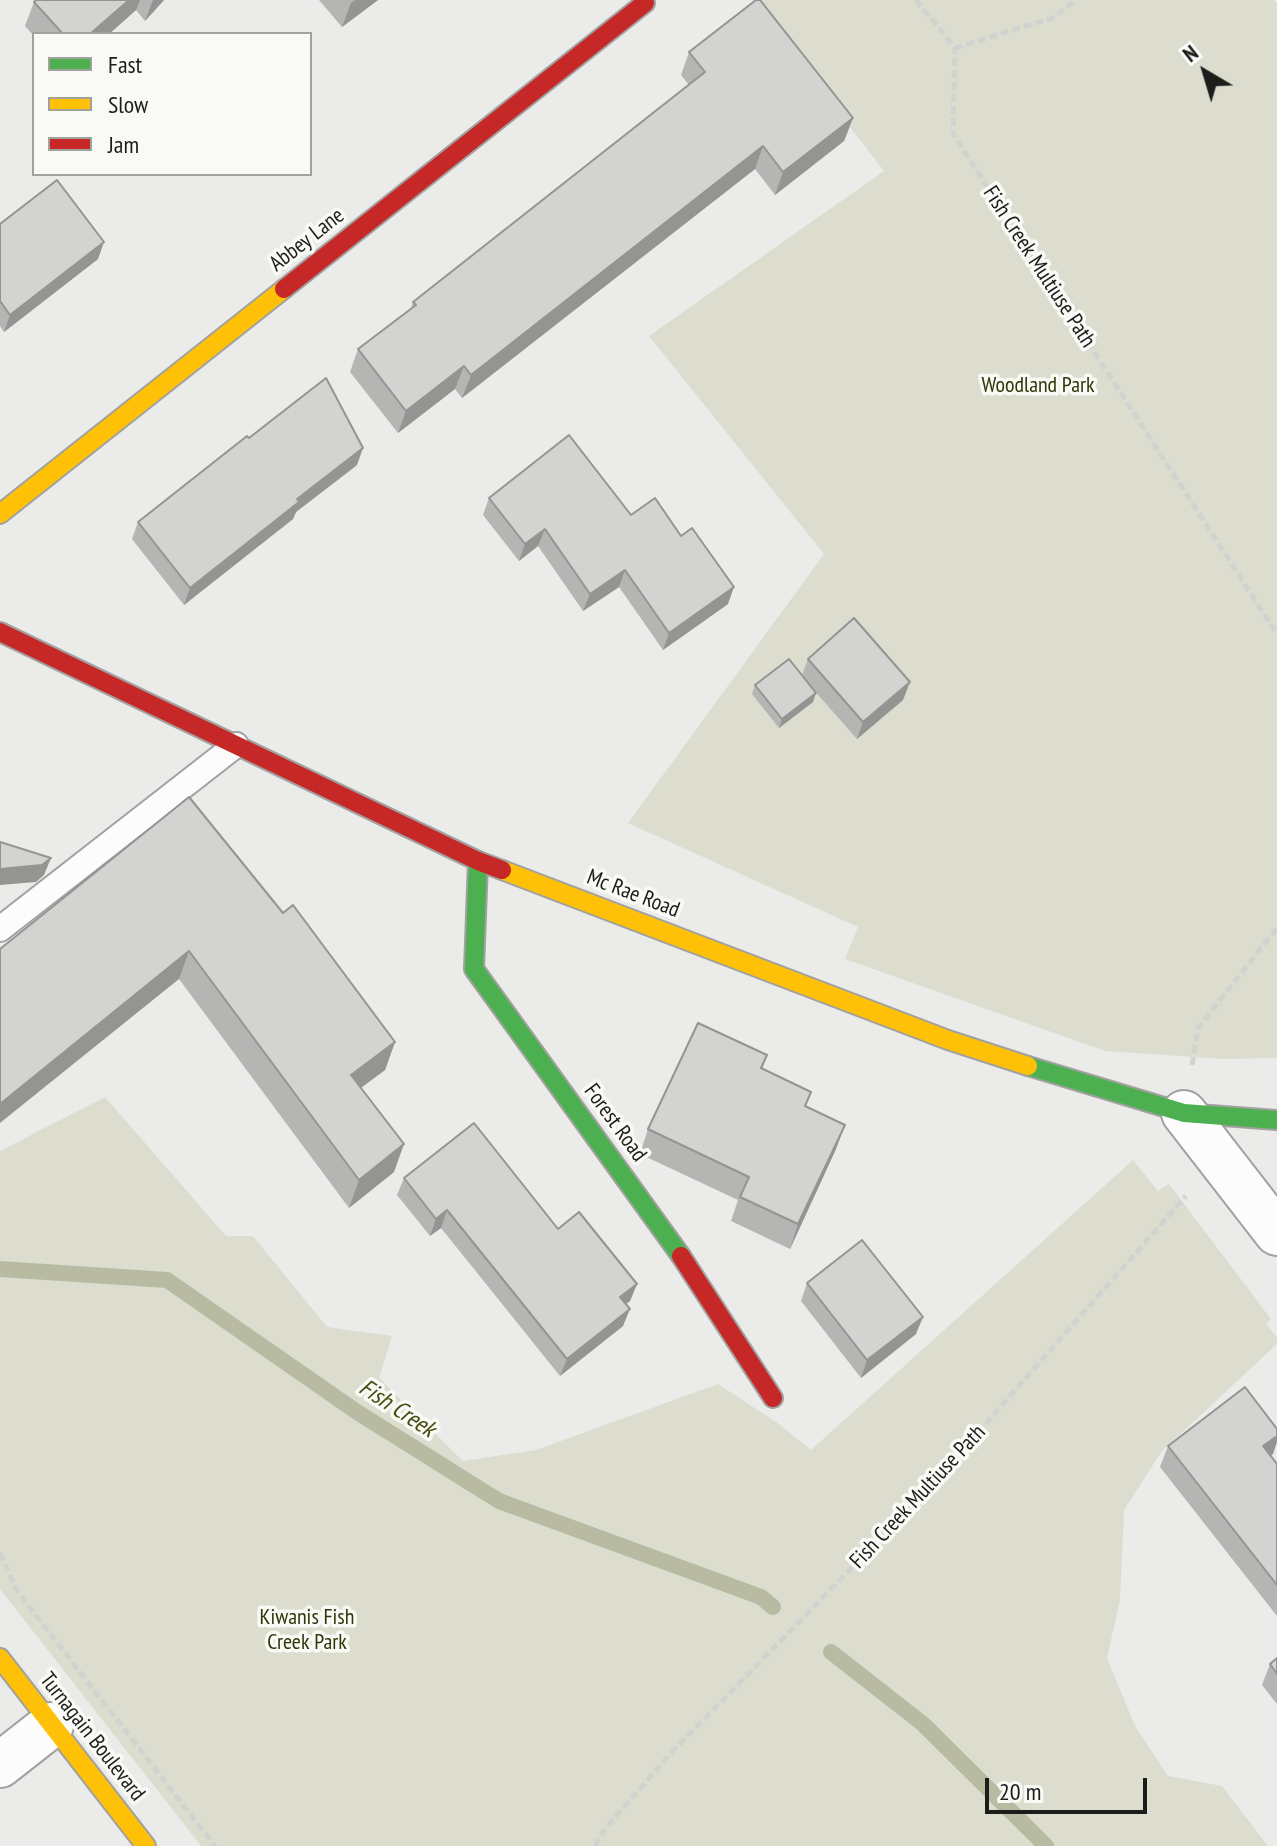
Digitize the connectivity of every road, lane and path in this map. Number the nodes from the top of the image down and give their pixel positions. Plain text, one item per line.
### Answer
1 (916, 0) edge
2 (1077, 0) edge
3 (645, 3) dead end
4 (955, 48) junction
5 (0, 514) edge
6 (0, 632) edge
7 (1277, 634) edge
8 (236, 745) junction
9 (478, 861) junction
10 (1277, 928) edge
11 (0, 929) edge
12 (1193, 1060) dead end
13 (1184, 1113) junction
14 (1277, 1120) edge
15 (1191, 1190) dead end
16 (1277, 1233) edge
17 (773, 1398) dead end
18 (0, 1553) edge
19 (0, 1658) edge
20 (51, 1725) junction
21 (0, 1765) edge
22 (146, 1846) edge
23 (215, 1846) edge
24 (595, 1846) edge

1 - 4 path
2 - 4 path
3 - 5 street, Abbey Lane
4 - 7 path, Fish Creek Multiuse Path
6 - 8 street, Mc Rae Road
8 - 9 street, Mc Rae Road
8 - 11 lane
9 - 13 street, Mc Rae Road
9 - 17 street, Forest Road
10 - 12 path
13 - 14 street, Mc Rae Road
13 - 16 street
15 - 24 path, Fish Creek Multiuse Path
18 - 23 path
19 - 20 street, Turnagain Boulevard
20 - 21 street
20 - 22 street, Turnagain Boulevard

